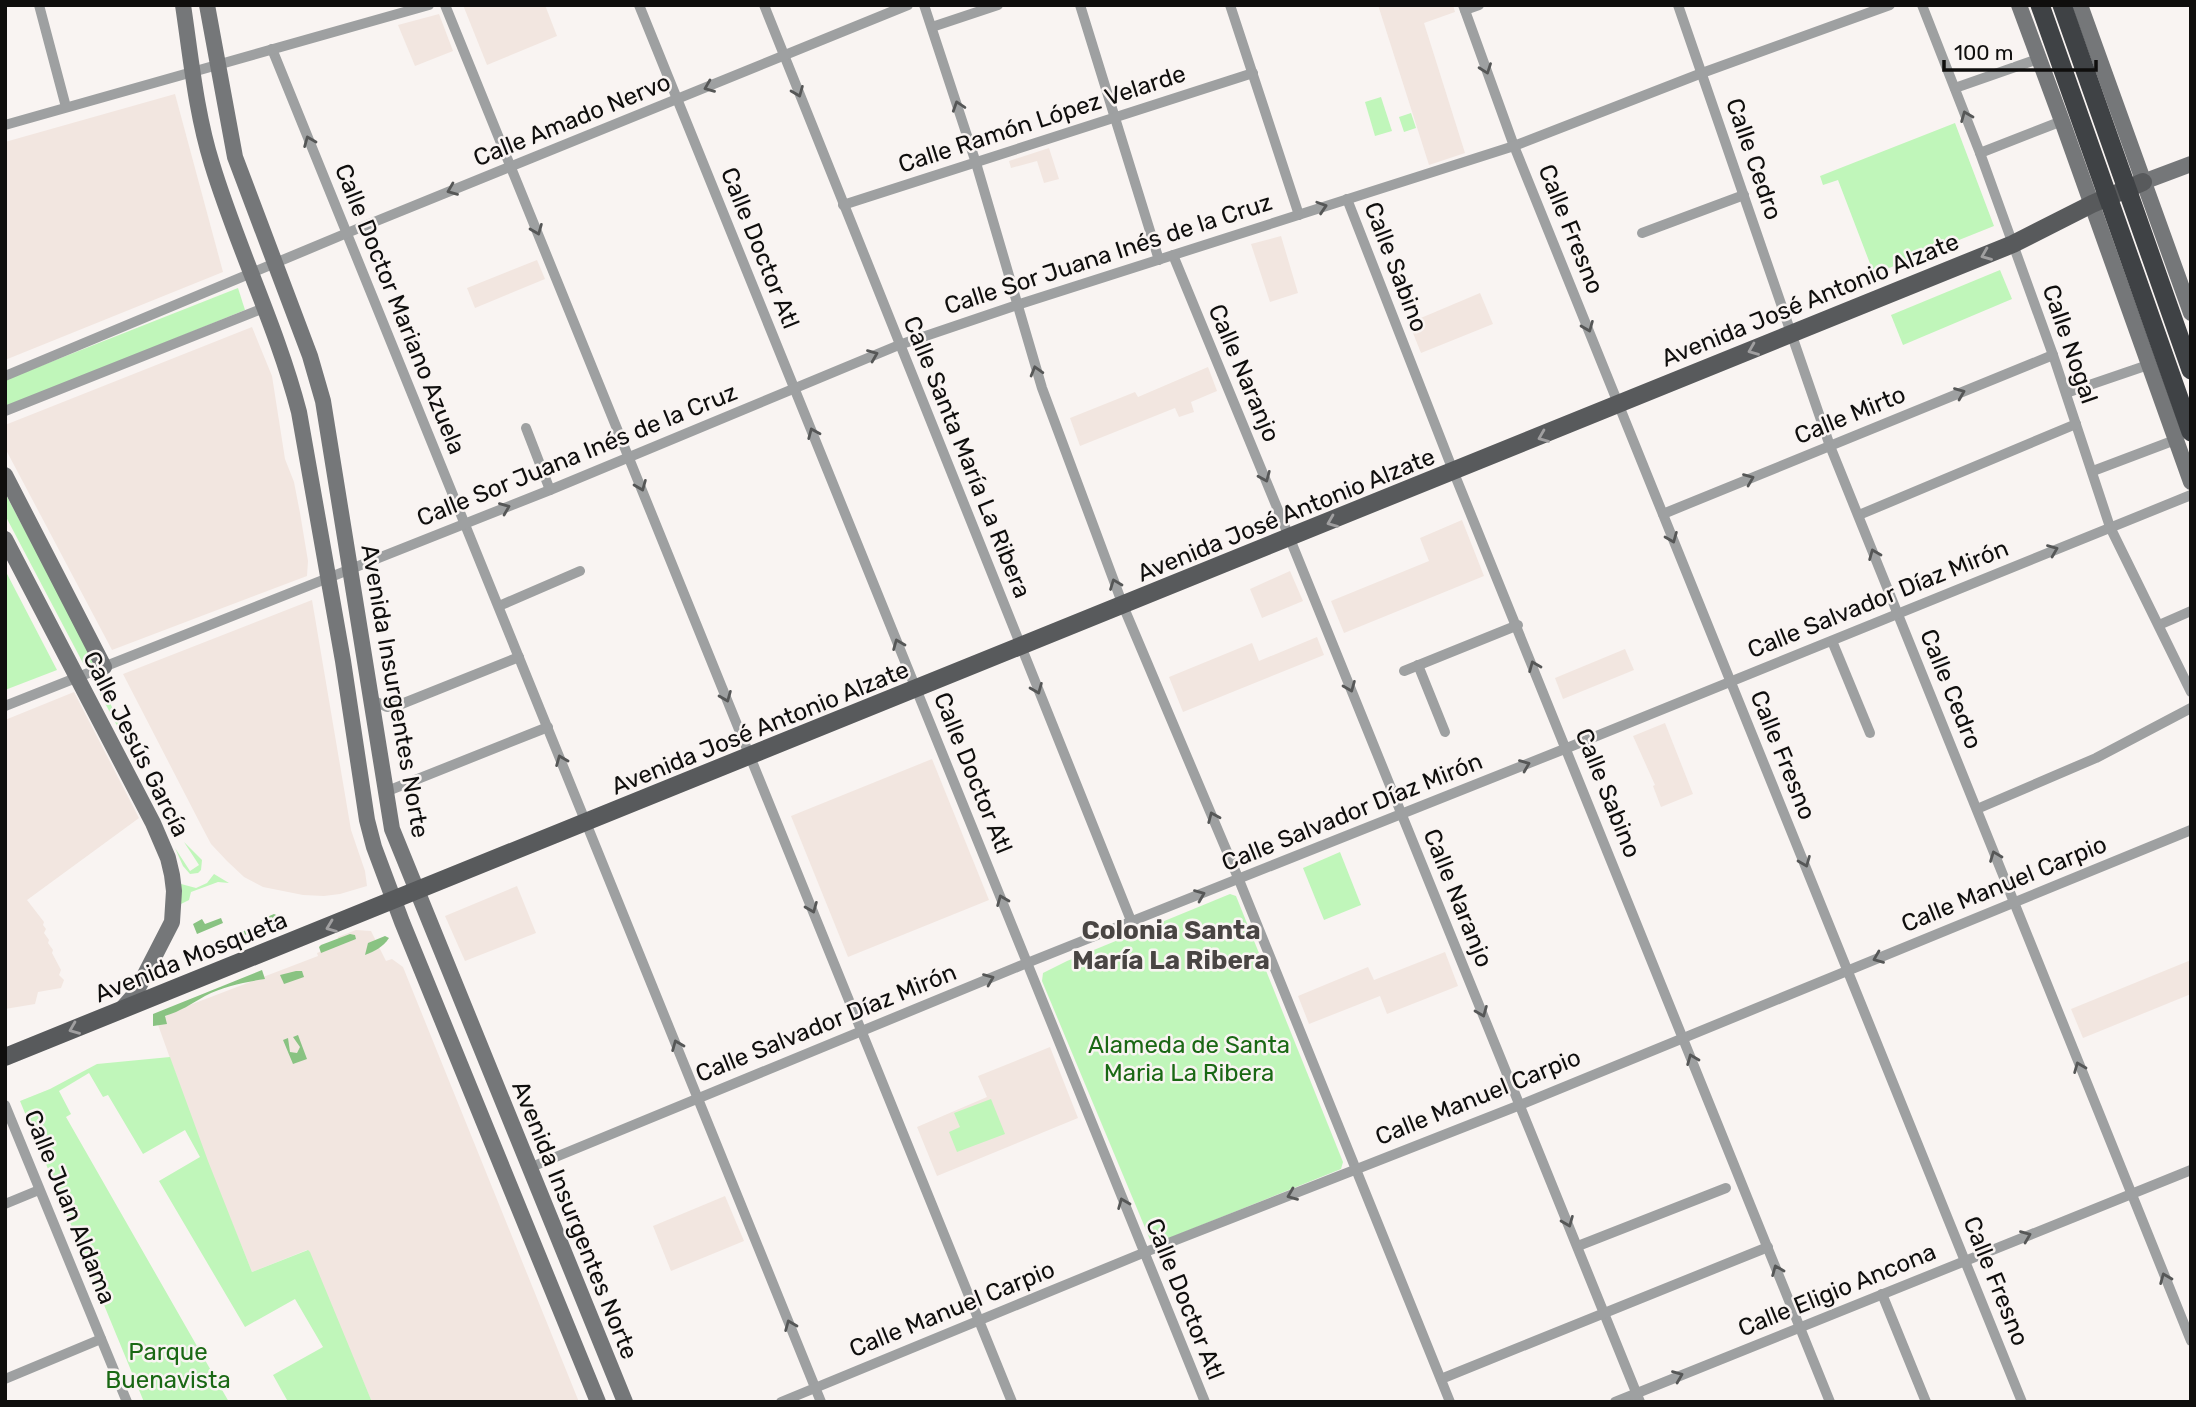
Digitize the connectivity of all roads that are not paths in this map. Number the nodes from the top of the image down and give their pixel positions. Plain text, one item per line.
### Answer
1 (39, 5) edge
2 (183, 5) edge
3 (206, 5) edge
4 (429, 5) edge
5 (445, 5) edge
6 (639, 5) edge
7 (764, 5) edge
8 (908, 5) edge
9 (924, 5) edge
10 (998, 5) edge
11 (1080, 5) edge
12 (1230, 5) edge
13 (1479, 5) edge
14 (1678, 5) edge
15 (1890, 5) edge
16 (1922, 5) edge
17 (2019, 5) edge
18 (2040, 5) edge
19 (2062, 5) edge
20 (2080, 5) edge
21 (1464, 7) edge
22 (932, 27) junction
23 (272, 49) junction
24 (783, 56) junction
25 (2038, 58) junction
26 (216, 65) junction
27 (193, 72) junction
28 (1253, 73) junction
29 (1702, 73) junction
30 (1955, 88) junction
31 (677, 100) junction
32 (66, 107) junction
33 (1114, 118) junction
34 (2062, 121) junction
35 (5, 125) edge
36 (1514, 146) junction
37 (1980, 153) junction
38 (976, 163) junction
39 (2191, 164) edge
40 (512, 166) junction
41 (2143, 182) junction
42 (1744, 195) junction
43 (1347, 199) junction
44 (2092, 204) junction
45 (843, 205) junction
46 (1299, 215) junction
47 (347, 233) junction
48 (1642, 233) dead end
49 (2012, 244) junction
50 (1173, 255) junction
51 (1158, 260) junction
52 (274, 264) junction
53 (252, 274) junction
54 (1017, 304) junction
55 (264, 307) junction
56 (2191, 313) edge
57 (1793, 334) junction
58 (899, 345) junction
59 (2053, 355) junction
60 (2148, 365) junction
61 (2191, 370) edge
62 (5, 376) edge
63 (793, 388) junction
64 (2066, 393) junction
65 (1620, 405) junction
66 (5, 411) edge
67 (2076, 424) junction
68 (526, 428) dead end
69 (2183, 436) edge
70 (1830, 446) junction
71 (629, 458) junction
72 (2093, 471) junction
73 (1454, 473) junction
74 (5, 475) edge
75 (2191, 482) edge
76 (551, 490) junction
77 (2191, 495) edge
78 (1663, 514) junction
79 (1859, 514) junction
80 (465, 524) junction
81 (2110, 527) junction
82 (1290, 538) junction
83 (5, 539) edge
84 (350, 569) junction
85 (580, 571) dead end
86 (328, 579) junction
87 (499, 606) junction
88 (1124, 608) junction
89 (2191, 611) edge
90 (1898, 613) junction
91 (1518, 625) junction
92 (2160, 625) junction
93 (1832, 641) junction
94 (1021, 650) junction
95 (519, 657) junction
96 (1418, 665) junction
97 (104, 667) junction
98 (1404, 671) dead end
99 (77, 678) junction
100 (1731, 682) junction
101 (917, 692) junction
102 (2191, 692) edge
103 (370, 699) junction
104 (5, 706) edge
105 (2191, 708) edge
106 (548, 727) junction
107 (1445, 732) dead end
108 (1870, 733) dead end
109 (1567, 748) junction
110 (751, 759) junction
111 (385, 792) junction
112 (1977, 809) junction
113 (1401, 815) junction
114 (587, 823) junction
115 (2191, 830) edge
116 (1239, 880) junction
117 (417, 892) junction
118 (395, 902) junction
119 (2013, 902) junction
120 (1132, 923) junction
121 (1027, 963) junction
122 (1848, 970) junction
123 (120, 1011) junction
124 (862, 1031) junction
125 (1682, 1037) junction
126 (5, 1057) edge
127 (699, 1098) junction
128 (5, 1105) edge
129 (1520, 1105) junction
130 (529, 1168) junction
131 (1355, 1169) junction
132 (2191, 1170) edge
133 (1726, 1188) dead end
134 (39, 1190) junction
135 (2130, 1194) junction
136 (5, 1204) edge
137 (1578, 1246) junction
138 (1768, 1247) junction
139 (1143, 1253) junction
140 (1966, 1261) junction
141 (1882, 1294) junction
142 (1605, 1313) junction
143 (980, 1322) junction
144 (1800, 1327) junction
145 (101, 1339) junction
146 (2191, 1341) edge
147 (5, 1379) edge
148 (1441, 1379) junction
149 (815, 1388) junction
150 (1638, 1398) edge
151 (127, 1402) edge
152 (598, 1402) edge
153 (625, 1402) edge
154 (781, 1402) edge
155 (821, 1402) edge
156 (1012, 1402) edge
157 (1205, 1402) edge
158 (1450, 1402) edge
159 (1615, 1402) edge
160 (1830, 1402) edge
161 (1926, 1402) edge
162 (2022, 1402) edge

1 - 32 street
2 - 27 main road, Avenida Insurgentes Norte
3 - 26 main road, Avenida Insurgentes Norte
4 - 23 street
5 - 40 street
6 - 31 street, Calle Doctor Atl
7 - 24 street, Calle Santa María La Ribera
8 - 24 street, Calle Amado Nervo
9 - 22 street
10 - 22 street
11 - 33 street
12 - 28 street
13 - 21 street
14 - 29 street, Calle Cedro
15 - 29 street, Calle Sor Juana Inés de la Cruz
16 - 30 street, Calle Nogal
17 - 25 main road
18 - 69 highway
19 - 61 highway
20 - 41 main road
21 -> 36 street, Calle Fresno
38 -> 22 street
23 - 26 street
47 -> 23 street, Calle Doctor Mariano Azuela
24 -> 31 street, Calle Amado Nervo
24 -> 45 street, Calle Santa María La Ribera
25 - 30 street
25 - 34 main road
26 - 27 street
26 - 52 main road, Avenida Insurgentes Norte
27 - 32 street
27 - 53 main road, Avenida Insurgentes Norte
28 - 33 street, Calle Ramón López Velarde
28 - 46 street
29 - 36 street, Calle Sor Juana Inés de la Cruz
29 - 42 street, Calle Cedro
37 -> 30 street, Calle Nogal
31 - 40 street, Calle Amado Nervo
31 - 63 street, Calle Doctor Atl
32 - 35 street
33 - 38 street, Calle Ramón López Velarde
33 - 51 street
34 - 37 street
34 - 44 main road
36 - 43 street, Calle Sor Juana Inés de la Cruz
36 -> 65 street, Calle Fresno
37 - 49 street, Calle Nogal
38 - 45 street, Calle Ramón López Velarde
38 - 54 street
39 - 41 main road, Avenida José Antonio Alzate
40 -> 47 street, Calle Amado Nervo
40 -> 71 street
41 - 44 main road, Avenida José Antonio Alzate
41 - 56 main road
42 - 48 street
42 - 57 street, Calle Cedro
46 -> 43 street, Calle Sor Juana Inés de la Cruz
43 - 73 street, Calle Sabino
44 - 49 main road, Avenida José Antonio Alzate
44 - 60 main road
45 - 58 street, Calle Santa María La Ribera
46 - 50 street, Calle Sor Juana Inés de la Cruz
47 - 52 street, Calle Amado Nervo
47 - 80 street, Calle Doctor Mariano Azuela
49 -> 57 main road, Avenida José Antonio Alzate
49 - 59 street, Calle Nogal
50 - 51 street, Calle Sor Juana Inés de la Cruz
50 -> 82 street, Calle Naranjo
51 - 54 street, Calle Sor Juana Inés de la Cruz
52 - 53 street, Calle Amado Nervo
52 - 84 main road, Avenida Insurgentes Norte
53 - 55 main road, Avenida Insurgentes Norte
53 - 62 street, Calle Amado Nervo
54 - 58 street, Calle Sor Juana Inés de la Cruz
88 -> 54 street
55 - 66 street
55 - 86 main road, Avenida Insurgentes Norte
57 -> 65 main road, Avenida José Antonio Alzate
57 - 70 street, Calle Cedro
63 -> 58 street, Calle Sor Juana Inés de la Cruz
58 - 94 street, Calle Santa María La Ribera
59 - 64 street, Calle Nogal
70 -> 59 street, Calle Mirto
60 - 64 street
60 - 69 main road
63 - 71 street, Calle Sor Juana Inés de la Cruz
101 -> 63 street, Calle Doctor Atl
64 - 67 street, Calle Nogal
65 -> 73 main road, Avenida José Antonio Alzate
65 - 78 street, Calle Fresno
67 - 72 street, Calle Nogal
67 - 79 street
68 - 76 street
69 - 72 street
69 - 75 main road
78 -> 70 street, Calle Mirto
70 - 79 street, Calle Cedro
71 - 76 street, Calle Sor Juana Inés de la Cruz
71 -> 110 street
72 - 81 street, Calle Nogal
73 -> 82 main road, Avenida José Antonio Alzate
73 - 91 street, Calle Sabino
74 - 97 main road, Calle Jesús García
80 -> 76 street, Calle Sor Juana Inés de la Cruz
77 - 81 street, Calle Salvador Díaz Mirón
78 -> 100 street, Calle Fresno
90 -> 79 street, Calle Cedro
80 - 84 street, Calle Sor Juana Inés de la Cruz
80 - 87 street, Calle Doctor Mariano Azuela
90 -> 81 street, Calle Salvador Díaz Mirón
81 - 92 street, Calle Nogal
82 - 88 main road, Avenida José Antonio Alzate
82 -> 113 street, Calle Naranjo
83 - 99 main road, Calle Jesús García
84 - 86 street, Calle Sor Juana Inés de la Cruz
84 - 103 main road, Avenida Insurgentes Norte
85 - 87 street
86 - 97 street, Calle Sor Juana Inés de la Cruz
86 - 118 main road, Avenida Insurgentes Norte
87 - 95 street, Calle Doctor Mariano Azuela
88 - 94 main road, Avenida José Antonio Alzate
116 -> 88 street
89 - 92 street
90 - 93 street, Calle Salvador Díaz Mirón
90 - 112 street, Calle Cedro
91 - 96 street
109 -> 91 street, Calle Sabino
92 - 102 street, Calle Nogal
93 - 100 street, Calle Salvador Díaz Mirón
93 - 108 street
94 - 101 main road, Avenida José Antonio Alzate
94 -> 120 street, Calle Santa María La Ribera
95 - 103 street
95 - 106 street, Calle Doctor Mariano Azuela
96 - 98 street
96 - 107 street
97 - 99 street, Calle Sor Juana Inés de la Cruz
99 - 104 street, Calle Sor Juana Inés de la Cruz
99 - 123 main road, Calle Jesús García
100 - 109 street, Calle Salvador Díaz Mirón
100 -> 122 street, Calle Fresno
101 - 110 main road, Avenida José Antonio Alzate
121 -> 101 street, Calle Doctor Atl
103 - 111 main road, Avenida Insurgentes Norte
105 - 112 street
106 - 111 street
114 -> 106 street, Calle Doctor Mariano Azuela
113 -> 109 street, Calle Salvador Díaz Mirón
109 - 125 street, Calle Sabino
110 - 114 main road, Avenida José Antonio Alzate
110 -> 124 street
111 - 117 main road, Avenida Insurgentes Norte
119 -> 112 street, Calle Cedro
113 - 116 street, Calle Salvador Díaz Mirón
113 -> 129 street, Calle Naranjo
114 - 117 main road, Avenida José Antonio Alzate
127 -> 114 street, Calle Doctor Mariano Azuela
115 - 119 street, Calle Manuel Carpio
120 -> 116 street, Calle Salvador Díaz Mirón
116 - 131 street
117 - 118 main road, Avenida José Antonio Alzate
117 - 130 main road, Avenida Insurgentes Norte
118 -> 123 main road, Avenida Mosqueta
118 - 152 main road, Avenida Insurgentes Norte
119 -> 122 street, Calle Manuel Carpio
135 -> 119 street, Calle Cedro
120 - 121 street, Calle Salvador Díaz Mirón
124 -> 121 street, Calle Salvador Díaz Mirón
139 -> 121 street, Calle Doctor Atl
122 - 125 street, Calle Manuel Carpio
122 - 140 street, Calle Fresno
123 -> 126 main road, Avenida Mosqueta
124 - 127 street, Calle Salvador Díaz Mirón
124 - 143 street
125 - 129 street, Calle Manuel Carpio
138 -> 125 street, Calle Sabino
127 - 130 street, Calle Salvador Díaz Mirón
149 -> 127 street, Calle Doctor Mariano Azuela
128 - 134 street, Calle Juan Aldama
129 - 131 street, Calle Manuel Carpio
129 -> 137 street, Calle Naranjo
130 - 153 main road, Avenida Insurgentes Norte
131 -> 139 street, Calle Manuel Carpio
131 - 148 street
132 - 135 street, Calle Eligio Ancona
133 - 137 street
134 - 136 street
134 - 145 street, Calle Juan Aldama
140 -> 135 street, Calle Eligio Ancona
146 -> 135 street, Calle Cedro
137 - 142 street, Calle Naranjo
138 - 142 street
144 -> 138 street, Calle Sabino
139 - 143 street, Calle Manuel Carpio
139 - 157 street, Calle Doctor Atl
140 - 141 street, Calle Eligio Ancona
140 - 162 street, Calle Fresno
141 - 144 street, Calle Eligio Ancona
141 - 161 street
142 - 148 street
142 - 150 street, Calle Naranjo
143 - 149 street, Calle Manuel Carpio
143 - 156 street
150 -> 144 street, Calle Eligio Ancona
144 - 160 street, Calle Sabino
145 - 147 street
145 - 151 street, Calle Juan Aldama
148 - 158 street
149 - 154 street, Calle Manuel Carpio
149 - 155 street, Calle Doctor Mariano Azuela
150 - 159 street, Calle Eligio Ancona

